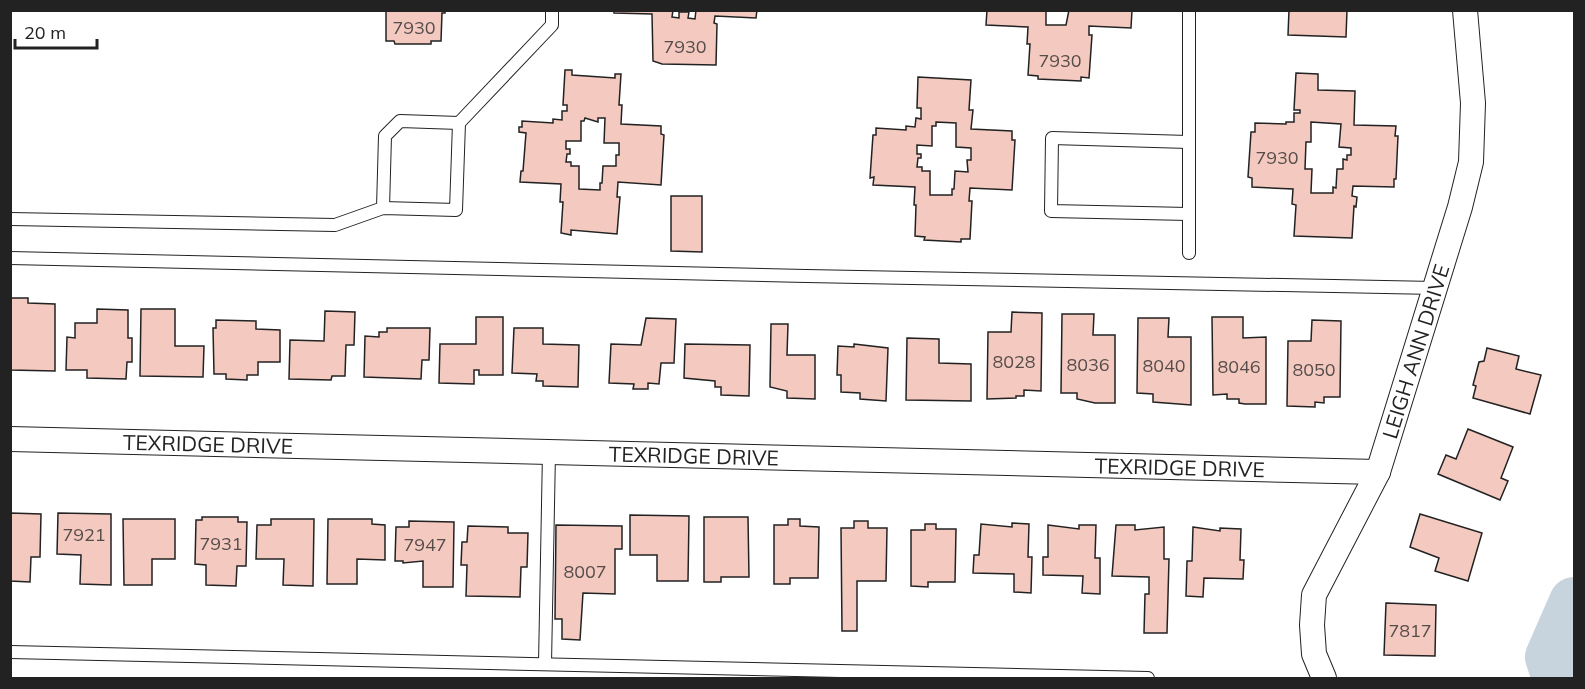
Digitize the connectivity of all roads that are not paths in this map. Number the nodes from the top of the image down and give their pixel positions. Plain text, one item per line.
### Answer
1 (552, 10) edge
2 (1189, 10) edge
3 (1465, 10) edge
4 (459, 123) junction
5 (1188, 142) junction
6 (383, 208) junction
7 (1188, 214) junction
8 (10, 219) edge
9 (1189, 253) dead end
10 (10, 258) edge
11 (1435, 288) junction
12 (10, 439) edge
13 (549, 452) junction
14 (1378, 472) junction
15 (10, 652) edge
16 (545, 664) junction
17 (1318, 677) edge
18 (1148, 678) edge

1 - 4 lane
2 - 5 lane
3 - 11 street, LEIGH ANN DRIVE
4 - 6 lane
4 - 6 lane
5 - 7 lane
5 - 7 lane
6 - 8 lane
7 - 9 lane
10 - 11 lane
11 - 14 street, LEIGH ANN DRIVE
12 - 13 street, TEXRIDGE DRIVE
13 - 14 street, TEXRIDGE DRIVE
13 - 16 lane
14 - 17 street, LEIGH ANN DRIVE
15 - 16 lane
16 - 18 lane

